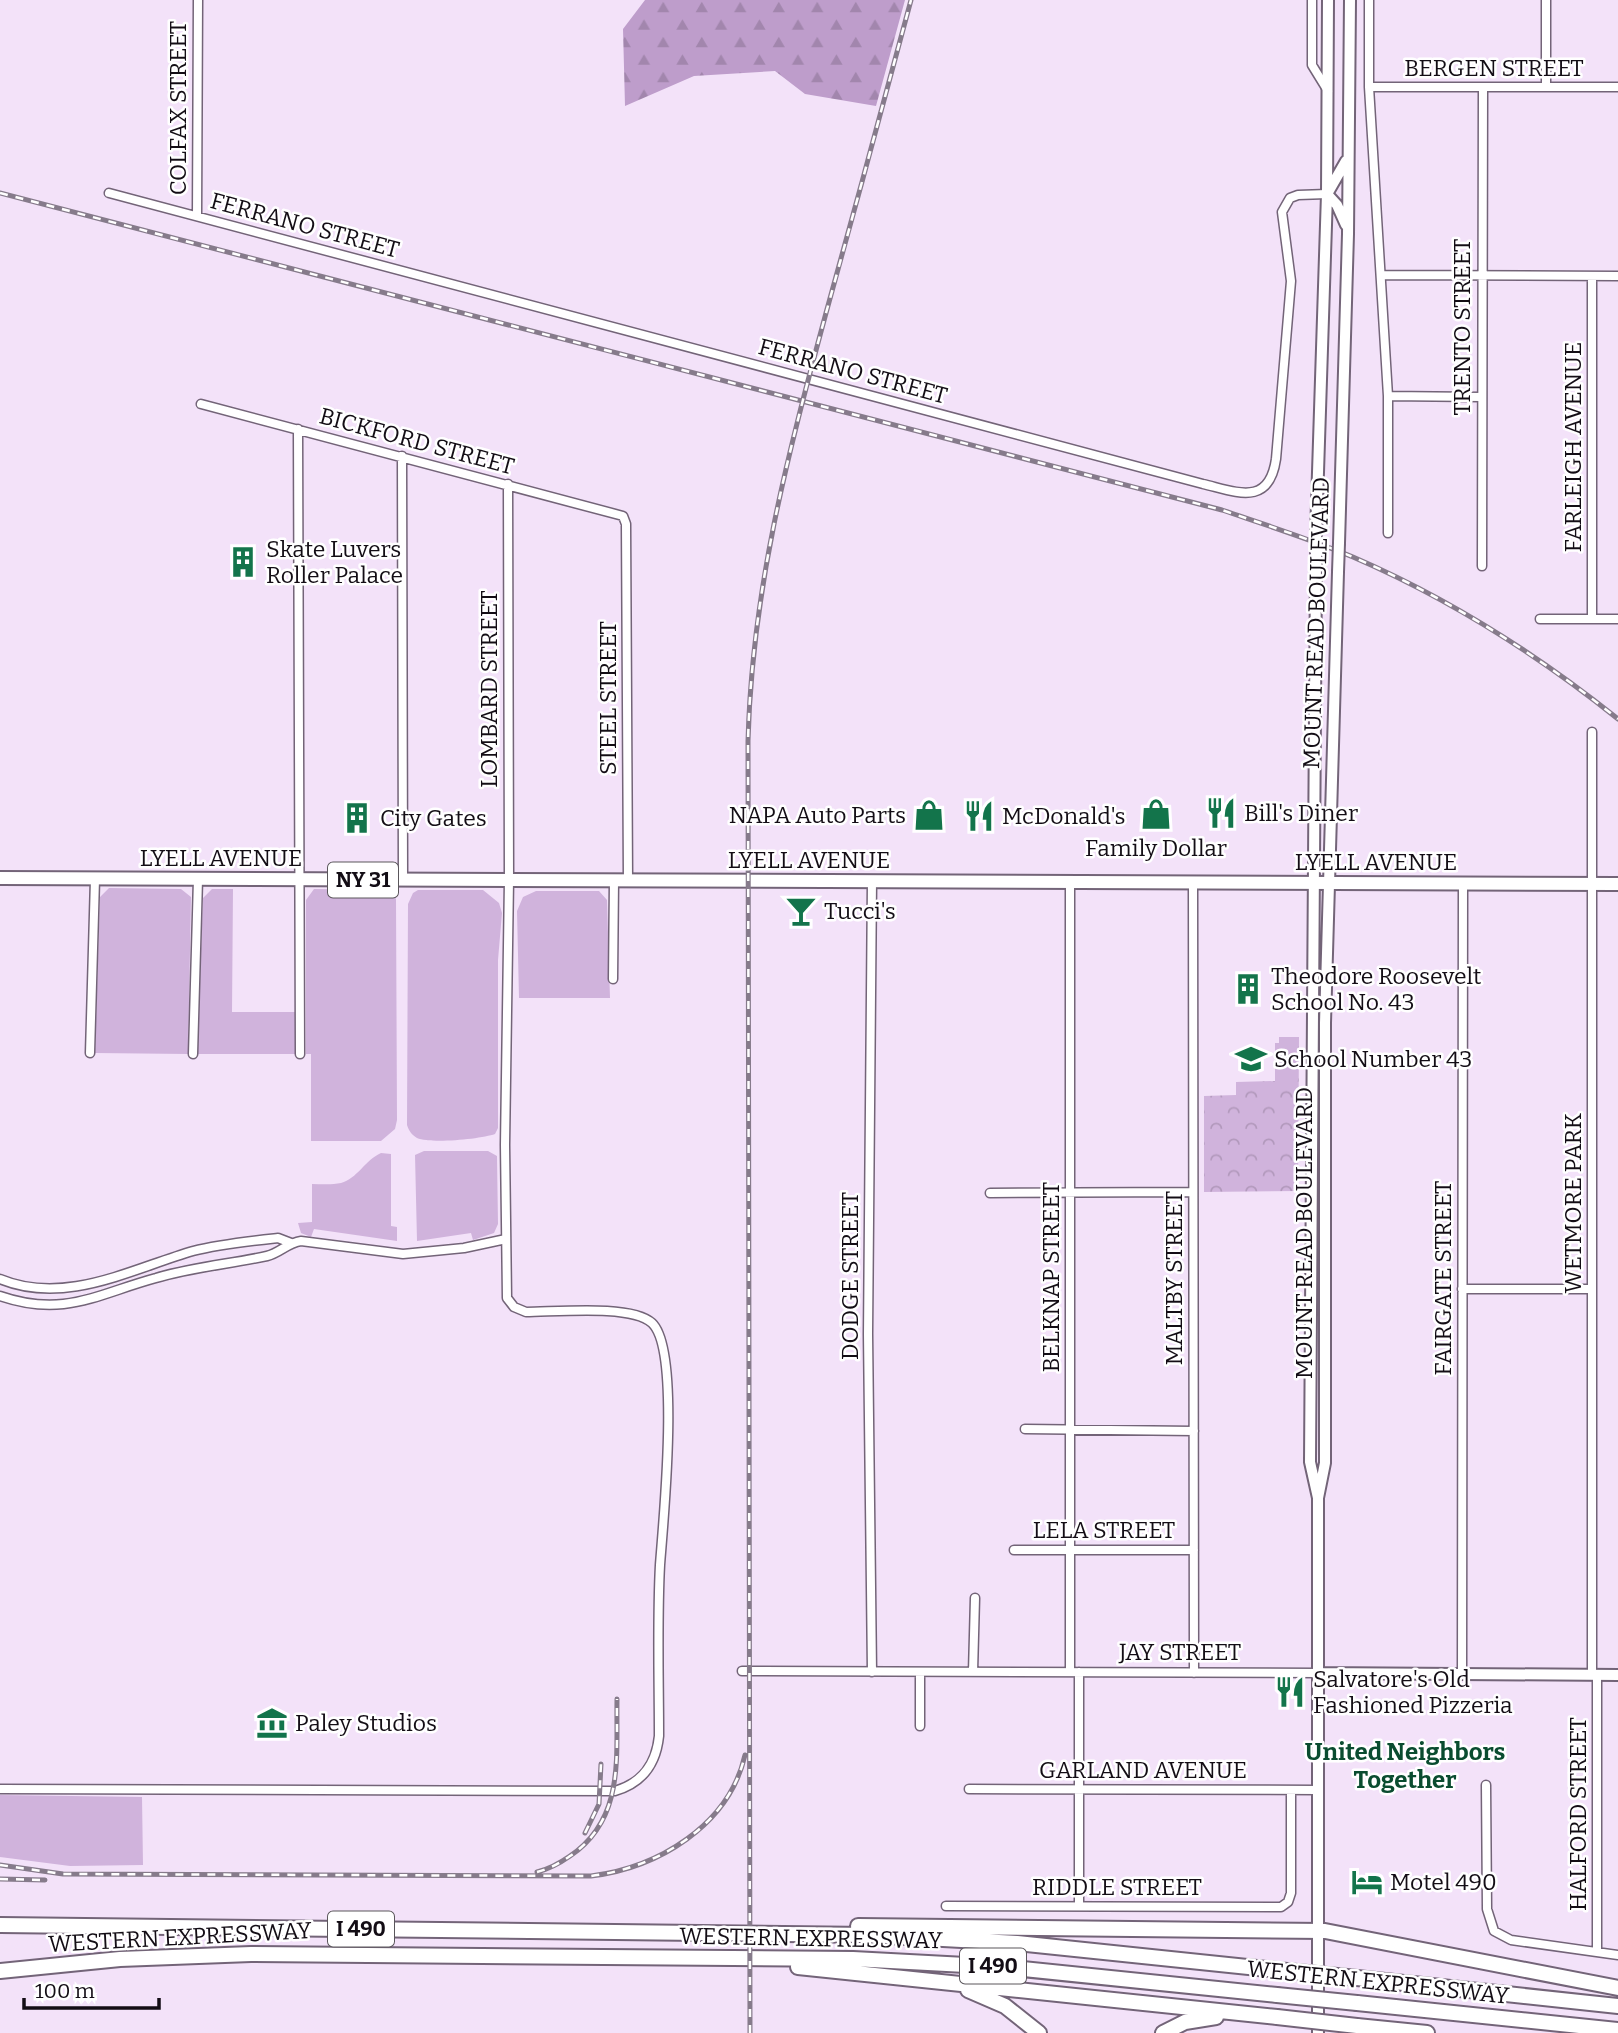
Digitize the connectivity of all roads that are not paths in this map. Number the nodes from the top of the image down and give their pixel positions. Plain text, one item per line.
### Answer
1 (198, 0) edge
2 (1312, 0) edge
3 (1328, 0) edge
4 (1350, 0) edge
5 (1369, 0) edge
6 (1546, 0) edge
7 (1369, 87) junction
8 (1483, 87) junction
9 (1546, 87) junction
10 (1618, 88) edge
11 (1328, 91) junction
12 (1349, 155) junction
13 (109, 193) dead end
14 (1327, 194) junction
15 (197, 216) junction
16 (1348, 234) junction
17 (1381, 275) junction
18 (1482, 275) junction
19 (1592, 275) junction
20 (1618, 276) edge
21 (1388, 396) junction
22 (1481, 397) junction
23 (201, 404) dead end
24 (298, 429) junction
25 (402, 456) junction
26 (508, 484) junction
27 (623, 516) joint
28 (1388, 533) dead end
29 (1482, 566) dead end
30 (1540, 619) dead end
31 (1592, 619) junction
32 (1618, 619) edge
33 (1592, 732) dead end
34 (0, 878) edge
35 (95, 879) junction
36 (198, 879) junction
37 (301, 879) junction
38 (403, 880) junction
39 (509, 880) junction
40 (614, 880) junction
41 (628, 880) junction
42 (872, 881) junction
43 (1070, 882) junction
44 (1193, 882) junction
45 (1312, 883) junction
46 (1330, 883) junction
47 (1463, 883) junction
48 (1592, 883) junction
49 (1618, 884) edge
50 (613, 979) dead end
51 (90, 1053) dead end
52 (193, 1054) dead end
53 (300, 1054) dead end
54 (1070, 1192) junction
55 (1193, 1192) junction
56 (990, 1193) dead end
57 (506, 1239) junction
58 (291, 1243) junction
59 (0, 1279) edge
60 (1462, 1289) junction
61 (1592, 1289) junction
62 (0, 1296) edge
63 (1025, 1429) dead end
64 (1070, 1430) junction
65 (1194, 1431) junction
66 (1318, 1499) junction
67 (1014, 1550) dead end
68 (1070, 1550) junction
69 (1194, 1550) junction
70 (975, 1598) dead end
71 (742, 1671) dead end
72 (872, 1672) junction
73 (920, 1672) junction
74 (973, 1672) junction
75 (1075, 1672) junction
76 (1194, 1673) junction
77 (1318, 1673) junction
78 (1462, 1674) junction
79 (1594, 1674) junction
80 (1618, 1675) edge
81 (920, 1726) dead end
82 (1486, 1785) dead end
83 (0, 1789) edge
84 (969, 1789) dead end
85 (1078, 1789) junction
86 (1291, 1790) junction
87 (1318, 1790) junction
88 (946, 1906) dead end
89 (1079, 1906) junction
90 (0, 1925) edge
91 (1318, 1931) junction
92 (723, 1933) junction
93 (1597, 1952) junction
94 (1618, 1955) edge
95 (707, 1958) junction
96 (0, 1971) edge
97 (919, 1979) junction
98 (1618, 1988) edge
99 (1618, 2006) edge
100 (1277, 2017) junction
101 (1357, 2026) junction
102 (1318, 2030) edge
103 (1618, 2030) edge
104 (1039, 2033) edge
105 (1163, 2033) edge
106 (1397, 2033) edge
107 (1427, 2033) edge

1 - 15 street, COLFAX STREET
2 - 11 street, MOUNT READ BOULEVARD
3 - 11 main road, MOUNT READ BOULEVARD
4 - 12 main road, MOUNT READ BOULEVARD
5 - 7 street
6 - 9 street
7 - 8 street, BERGEN STREET
7 - 17 street
8 - 9 street, BERGEN STREET
8 - 18 street, TRENTO STREET
9 - 10 street, BERGEN STREET
11 - 14 main road, MOUNT READ BOULEVARD
12 - 14 main road
12 - 16 main road, MOUNT READ BOULEVARD
13 - 15 street, FERRANO STREET
14 - 15 street, FERRANO STREET
14 - 16 main road
14 - 45 main road, MOUNT READ BOULEVARD, bridge
16 - 46 main road, MOUNT READ BOULEVARD, bridge
17 - 18 street
17 - 21 street
18 - 19 street
18 - 22 street, TRENTO STREET
19 - 20 street
19 - 31 street, FARLEIGH AVENUE
21 - 22 street
21 - 28 street
22 - 29 street, TRENTO STREET
23 - 24 street, BICKFORD STREET
24 - 25 street, BICKFORD STREET
24 - 37 street
25 - 26 street, BICKFORD STREET
25 - 38 street
26 - 27 street, BICKFORD STREET
26 - 39 street, LOMBARD STREET
27 - 41 street, STEEL STREET
30 - 31 street
31 - 32 street
33 - 48 street, WETMORE PARK
34 - 35 main road, LYELL AVENUE / NY 31
35 - 36 main road, LYELL AVENUE / NY 31
35 - 51 street
36 - 37 main road, LYELL AVENUE / NY 31
36 - 52 street
37 - 38 main road, LYELL AVENUE / NY 31
37 - 53 street
38 - 39 main road, LYELL AVENUE / NY 31
39 - 40 main road, LYELL AVENUE / NY 31
39 - 57 street, LOMBARD STREET
40 - 41 main road, LYELL AVENUE / NY 31
40 - 50 street
41 - 42 main road, LYELL AVENUE / NY 31
42 - 43 main road, LYELL AVENUE / NY 31
42 - 72 street, DODGE STREET
43 - 44 main road, LYELL AVENUE / NY 31
43 - 54 street, BELKNAP STREET
44 - 45 main road, LYELL AVENUE / NY 31
44 - 55 street, MALTBY STREET
45 - 46 main road, LYELL AVENUE / NY 31
45 - 66 main road, MOUNT READ BOULEVARD
46 - 47 main road, LYELL AVENUE / NY 31
46 - 66 main road, MOUNT READ BOULEVARD
47 - 48 main road, LYELL AVENUE / NY 31
47 - 60 street, FAIRGATE STREET
48 - 49 main road, LYELL AVENUE / NY 31
48 - 61 street, WETMORE PARK
54 - 55 street
54 - 56 street
54 - 64 street, BELKNAP STREET
55 - 65 street, MALTBY STREET
57 - 58 street
57 - 83 street, LOMBARD STREET
58 - 59 street
58 - 62 street
60 - 61 street
60 - 78 street, FAIRGATE STREET
61 - 79 street, WETMORE PARK
63 - 64 street
64 - 65 street
64 - 68 street, BELKNAP STREET
65 - 69 street, MALTBY STREET
66 - 77 main road, MOUNT READ BOULEVARD
67 - 68 street, LELA STREET
68 - 69 street, LELA STREET
68 - 75 street, BELKNAP STREET
69 - 76 street, MALTBY STREET
70 - 74 street
71 - 72 street, JAY STREET
72 - 73 street, JAY STREET
73 - 74 street, JAY STREET
73 - 81 street
74 - 75 street, JAY STREET
75 - 76 street, JAY STREET
75 - 85 street, BELKNAP STREET
76 - 77 street, JAY STREET
77 - 78 main road, JAY STREET
77 - 87 main road, MOUNT READ BOULEVARD
78 - 79 main road, JAY STREET
79 - 80 main road, JAY STREET
79 - 93 street, HALFORD STREET
82 - 93 street
84 - 85 street, GARLAND AVENUE
85 - 86 street, GARLAND AVENUE
85 - 89 street, BELKNAP STREET
86 - 87 street, GARLAND AVENUE
86 - 89 street, RIDDLE STREET
87 - 91 main road, MOUNT READ BOULEVARD
88 - 89 street, RIDDLE STREET
90 - 92 highway, WESTERN EXPRESSWAY / I 490
91 - 92 highway
91 - 98 highway
91 - 102 main road, MOUNT READ BOULEVARD
92 - 99 highway, WESTERN EXPRESSWAY / I 490, bridge
93 - 94 street
95 - 96 highway, WESTERN EXPRESSWAY / I 490
95 - 97 highway
95 - 103 highway, WESTERN EXPRESSWAY / I 490, bridge
97 - 100 highway
97 - 104 highway
100 - 101 highway, bridge
100 - 105 highway
101 - 106 highway
101 - 107 highway

